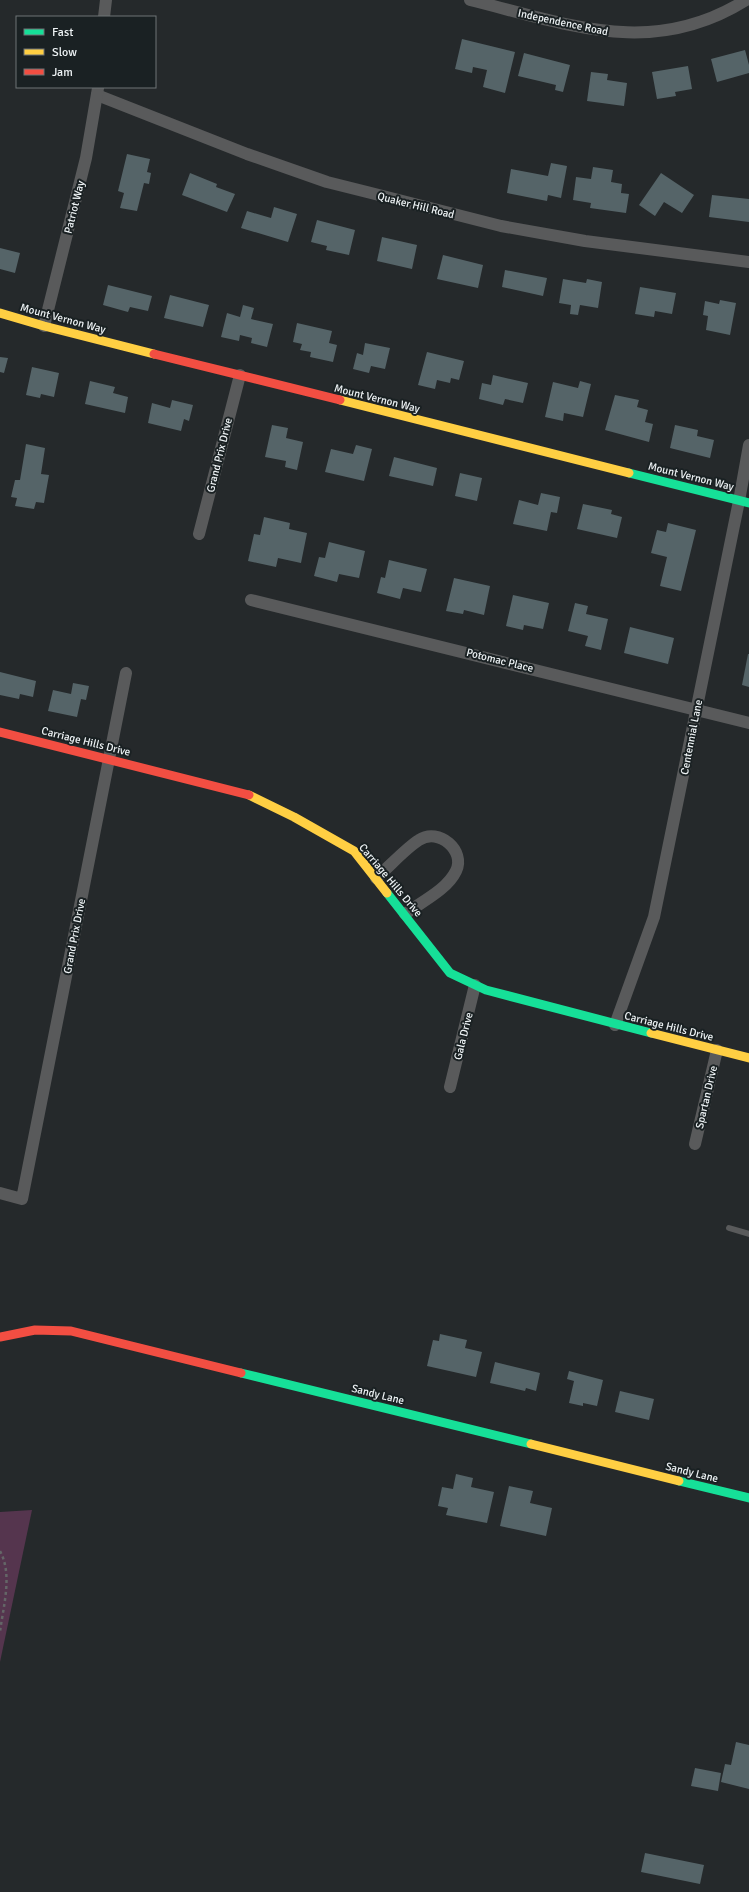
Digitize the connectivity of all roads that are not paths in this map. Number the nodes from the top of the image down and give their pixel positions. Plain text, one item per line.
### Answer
1 (106, 0) edge
2 (470, 0) edge
3 (746, 0) edge
4 (104, 16) edge
5 (98, 91) edge
6 (749, 262) edge
7 (0, 313) edge
8 (44, 326) junction
9 (240, 375) junction
10 (749, 445) edge
11 (744, 502) edge
12 (199, 534) dead end
13 (251, 600) dead end
14 (126, 673) dead end
15 (697, 710) junction
16 (749, 723) edge
17 (0, 732) edge
18 (109, 759) junction
19 (376, 878) junction
20 (405, 914) junction
21 (475, 985) junction
22 (615, 1025) junction
23 (717, 1050) junction
24 (749, 1058) edge
25 (450, 1087) dead end
26 (695, 1144) dead end
27 (0, 1193) edge
28 (729, 1228) dead end
29 (749, 1234) edge
30 (0, 1337) edge
31 (749, 1498) edge

1 - 4 street
2 - 3 street, Independence Road
5 - 6 street, Quaker Hill Road
5 - 8 street, Patriot Way
7 - 8 street, Mount Vernon Way
8 - 9 street, Mount Vernon Way
9 - 11 street, Mount Vernon Way
9 - 12 street, Grand Prix Drive
10 - 11 street, Centennial Lane
11 - 15 street, Centennial Lane
13 - 15 street, Potomac Place
14 - 18 street, Grand Prix Drive
15 - 16 street, Potomac Place
15 - 22 street, Centennial Lane
17 - 18 street, Carriage Hills Drive
18 - 19 street, Carriage Hills Drive
18 - 27 street, Grand Prix Drive
19 - 20 street, Carriage Hills Drive
19 - 20 street
20 - 21 street, Carriage Hills Drive
21 - 22 street, Carriage Hills Drive
21 - 25 street, Gala Drive
22 - 23 street, Carriage Hills Drive
23 - 24 street, Carriage Hills Drive
23 - 26 street, Spartan Drive
28 - 29 lane
30 - 31 street, Sandy Lane

